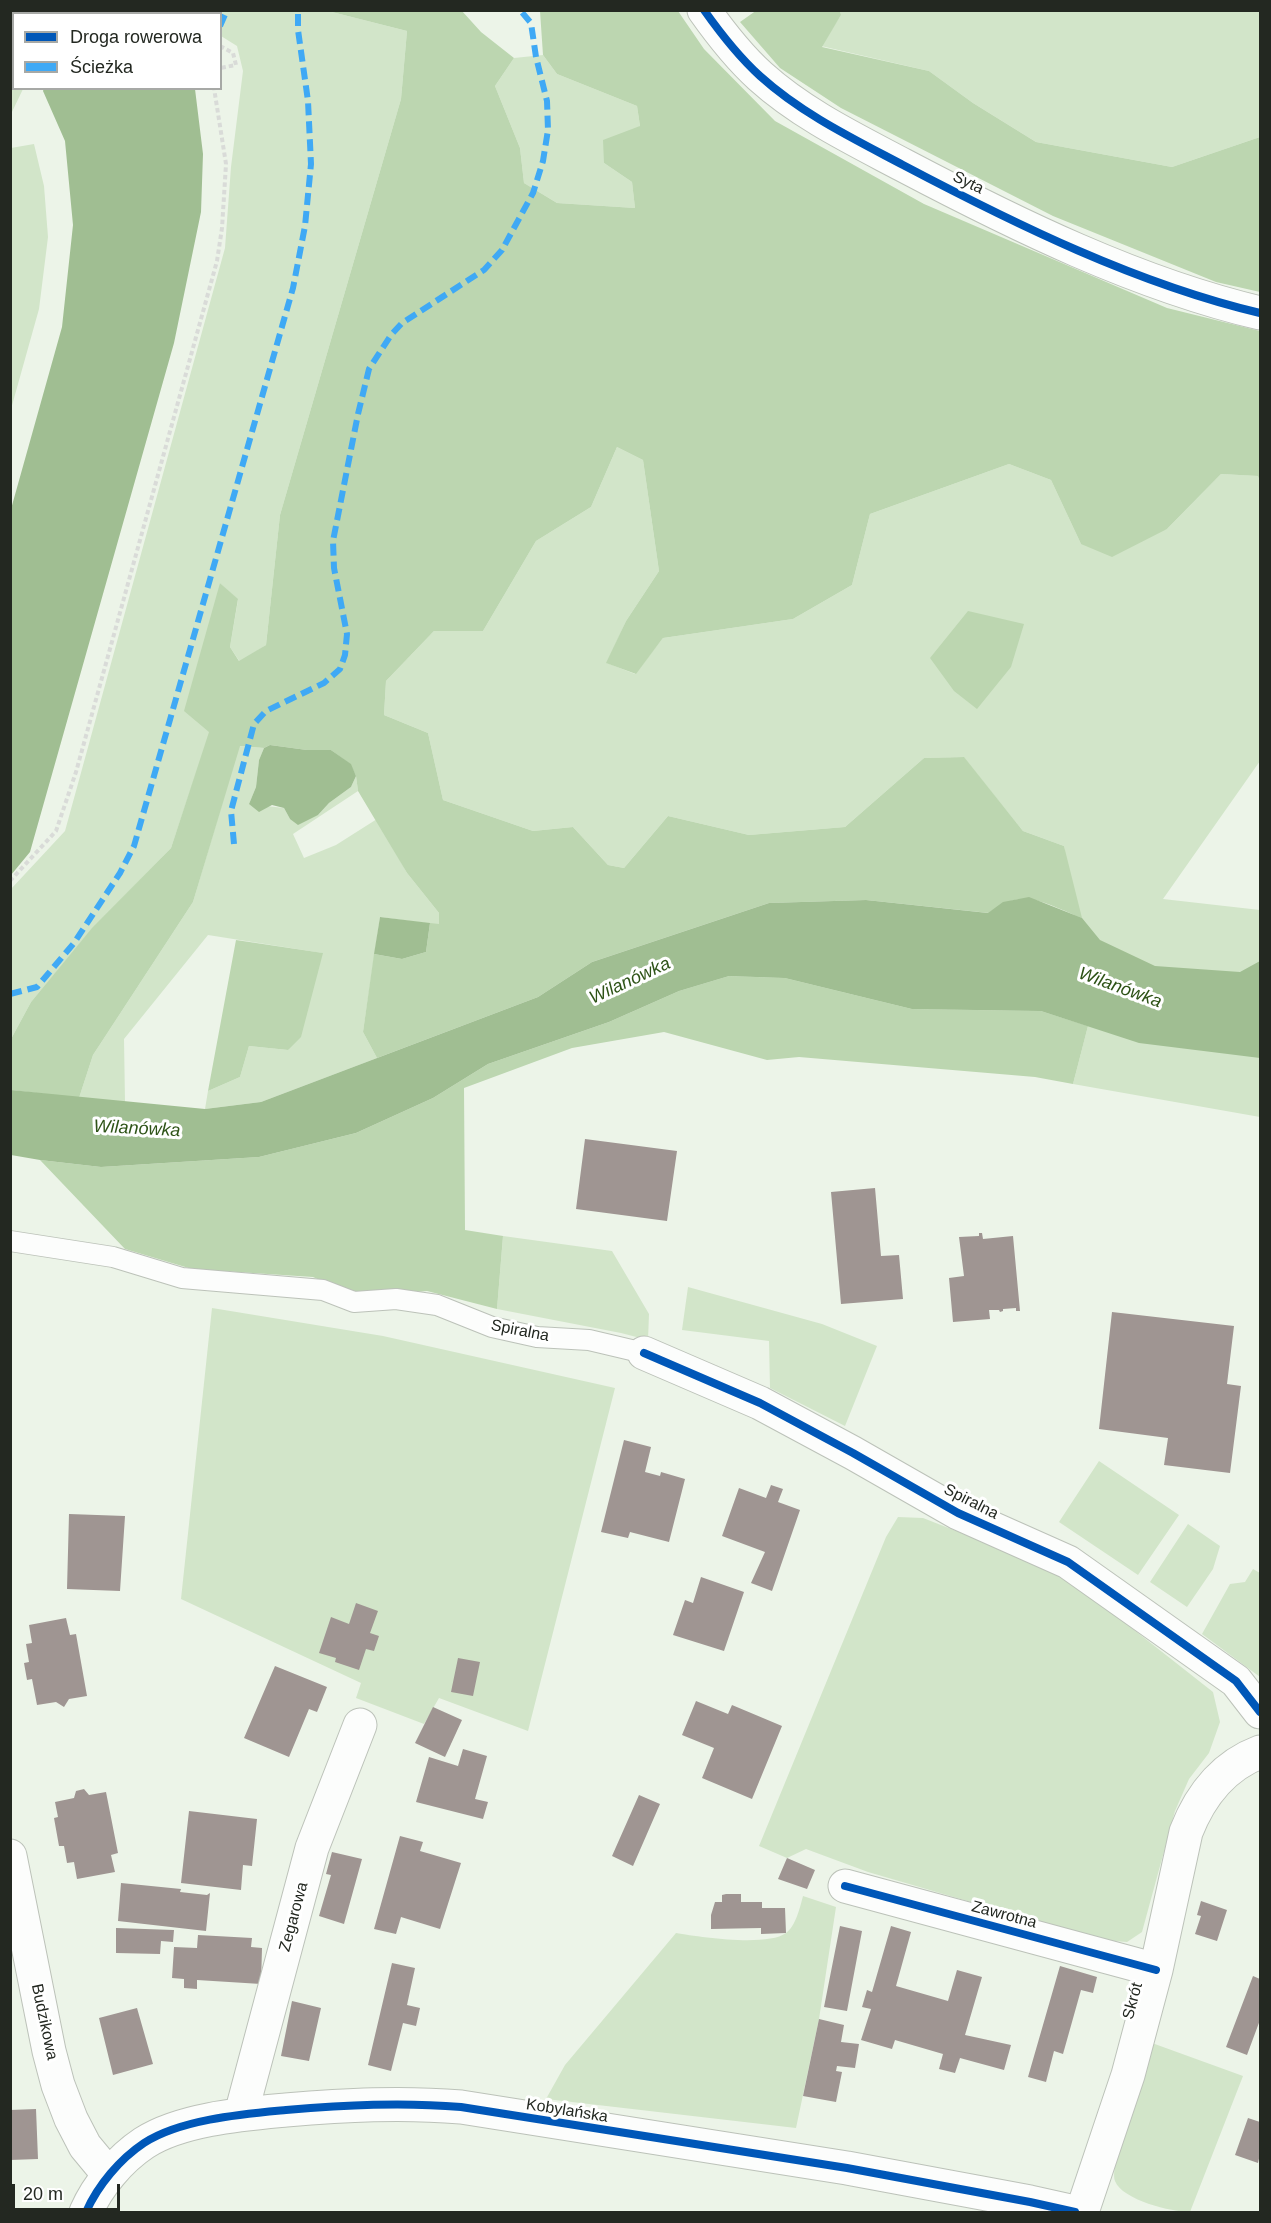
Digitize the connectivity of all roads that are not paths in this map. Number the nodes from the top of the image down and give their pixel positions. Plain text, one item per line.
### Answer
1 (704, 10) edge
2 (1260, 313) edge
3 (10, 1241) edge
4 (644, 1353) joint
5 (1260, 1712) edge
6 (360, 1725) dead end
7 (1260, 1752) edge
8 (10, 1856) edge
9 (845, 1886) dead end
10 (1156, 1970) junction
11 (241, 2114) junction
12 (109, 2175) junction
13 (86, 2212) edge
14 (1075, 2212) edge
15 (1082, 2212) edge

1 - 2 street, Syta
3 - 4 lane, Spiralna
4 - 5 street, Spiralna
6 - 11 street, Zegarowa
7 - 10 street, Skrót
8 - 12 street, Budzikowa
9 - 10 street, Zawrotna
10 - 15 street, Skrót
11 - 12 street, Kobylańska
11 - 14 street, Kobylańska
12 - 13 street, Kobylańska

